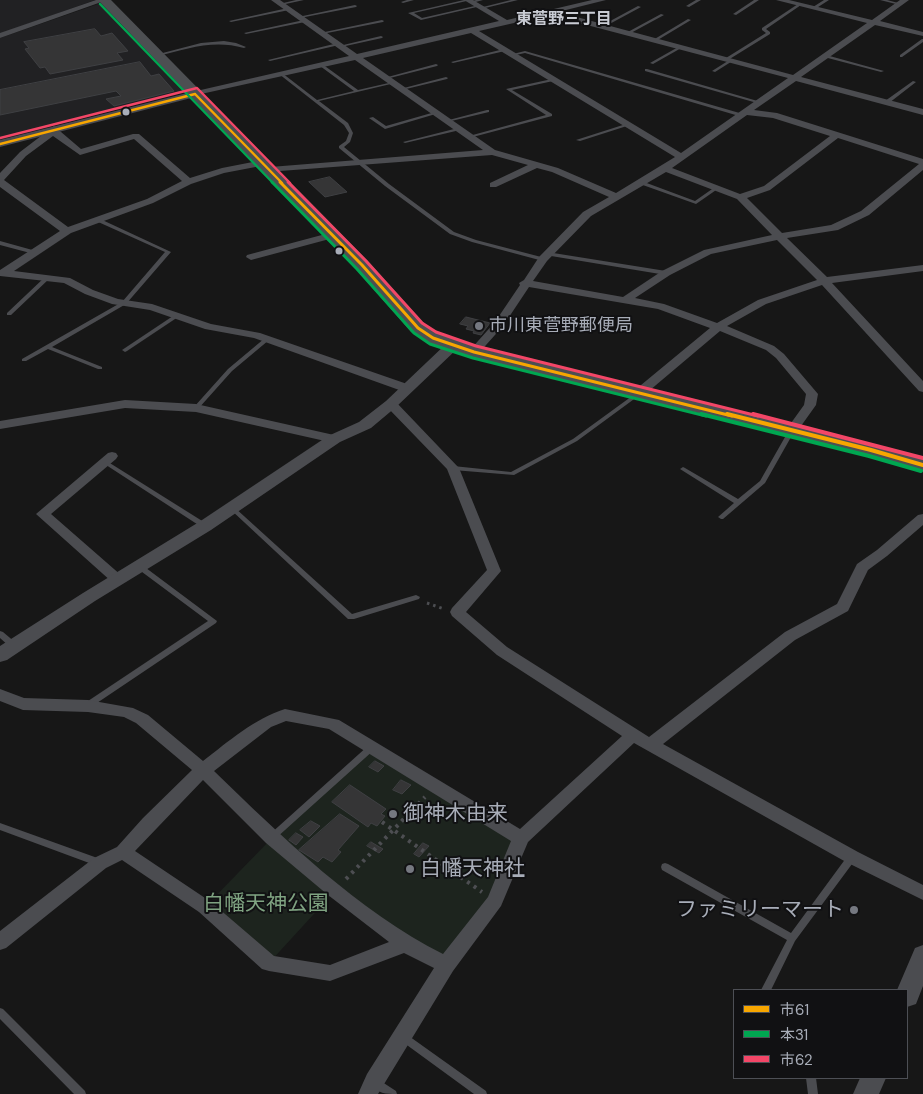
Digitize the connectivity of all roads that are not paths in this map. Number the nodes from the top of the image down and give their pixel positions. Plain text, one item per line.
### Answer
1 (104, 0) edge
2 (302, 0) edge
3 (412, 0) edge
4 (516, 0) edge
5 (602, 0) edge
6 (699, 0) edge
7 (757, 0) edge
8 (780, 0) edge
9 (827, 0) edge
10 (882, 0) edge
11 (403, 2) dead end
12 (902, 2) edge
13 (475, 3) edge
14 (281, 4) edge
15 (799, 5) junction
16 (355, 6) dead end
17 (688, 6) dead end
18 (639, 7) dead end
19 (814, 8) junction
20 (550, 12) junction
21 (734, 14) dead end
22 (662, 15) dead end
23 (302, 19) junction
24 (231, 21) dead end
25 (382, 21) dead end
26 (506, 22) junction
27 (691, 22) dead end
28 (874, 22) junction
29 (603, 26) junction
30 (472, 30) junction
31 (246, 33) dead end
32 (322, 33) junction
33 (628, 33) junction
34 (923, 34) edge
35 (0, 36) edge
36 (381, 37) dead end
37 (923, 40) edge
38 (658, 41) junction
39 (340, 45) junction
40 (244, 47) dead end
41 (681, 47) junction
42 (508, 53) junction
43 (157, 55) junction
44 (356, 56) junction
45 (825, 56) junction
46 (901, 56) dead end
47 (270, 60) dead end
48 (730, 60) junction
49 (453, 62) dead end
50 (652, 63) dead end
51 (321, 65) junction
52 (436, 65) dead end
53 (646, 70) dead end
54 (714, 71) dead end
55 (882, 72) dead end
56 (280, 74) junction
57 (795, 77) junction
58 (446, 78) dead end
59 (390, 80) junction
60 (552, 80) junction
61 (914, 82) dead end
62 (402, 89) junction
63 (357, 91) junction
64 (195, 94) junction
65 (316, 101) junction
66 (759, 102) junction
67 (887, 102) junction
68 (487, 111) dead end
69 (923, 112) edge
70 (436, 113) junction
71 (743, 114) junction
72 (371, 118) dead end
73 (448, 121) junction
74 (628, 125) junction
75 (458, 129) junction
76 (53, 130) junction
77 (836, 135) junction
78 (471, 138) junction
79 (578, 140) dead end
80 (405, 142) dead end
81 (0, 144) edge
82 (492, 152) junction
83 (680, 157) junction
84 (923, 163) edge
85 (361, 164) junction
86 (536, 165) junction
87 (267, 166) junction
88 (665, 168) junction
89 (0, 180) edge
90 (188, 182) junction
91 (642, 183) junction
92 (493, 185) dead end
93 (717, 188) junction
94 (617, 197) junction
95 (740, 197) junction
96 (98, 220) junction
97 (67, 231) junction
98 (333, 235) junction
99 (781, 236) junction
100 (0, 244) edge
101 (34, 252) junction
102 (545, 256) junction
103 (251, 258) dead end
104 (923, 268) edge
105 (2, 273) edge
106 (666, 273) junction
107 (47, 278) junction
108 (824, 281) junction
109 (524, 283) junction
110 (627, 299) junction
111 (124, 303) junction
112 (9, 314) dead end
113 (176, 316) junction
114 (718, 327) junction
115 (267, 339) junction
116 (452, 346) junction
117 (48, 347) junction
118 (125, 350) dead end
119 (474, 352) junction
120 (24, 360) dead end
121 (100, 368) dead end
122 (406, 388) junction
123 (923, 388) edge
124 (639, 393) junction
125 (391, 404) junction
126 (196, 408) junction
127 (0, 425) edge
128 (792, 430) junction
129 (334, 439) junction
130 (108, 459) joint
131 (923, 465) edge
132 (453, 468) junction
133 (683, 469) dead end
134 (739, 503) junction
135 (232, 508) junction
136 (721, 517) dead end
137 (923, 518) edge
138 (205, 526) junction
139 (140, 567) junction
140 (117, 579) junction
141 (416, 597) road end
142 (0, 634) edge
143 (7, 650) edge
144 (0, 695) edge
145 (88, 706) junction
146 (633, 736) junction
147 (650, 745) junction
148 (372, 747) junction
149 (203, 770) junction
150 (0, 826) edge
151 (272, 838) junction
152 (521, 838) junction
153 (123, 852) junction
154 (852, 857) junction
155 (100, 863) junction
156 (665, 867) dead end
157 (923, 893) edge
158 (792, 938) junction
159 (0, 942) edge
160 (405, 944) junction
161 (923, 956) edge
162 (446, 965) junction
163 (766, 989) edge
164 (908, 994) edge
165 (0, 1012) edge
166 (402, 1036) junction
167 (812, 1079) edge
168 (873, 1079) edge
169 (371, 1088) edge
170 (81, 1094) edge
171 (392, 1094) edge
172 (482, 1094) edge
173 (813, 1094) edge
174 (866, 1094) edge

1 - 35 street
1 - 43 main road
2 - 14 lane
3 - 11 lane
4 - 13 lane
5 - 20 street
6 - 17 lane
7 - 21 lane
8 - 15 street
9 - 19 lane
10 - 12 lane
12 - 28 street
13 - 13 lane
13 - 26 street
14 - 23 street
14 - 24 lane
15 - 19 street
15 - 48 lane
16 - 23 lane
18 - 29 lane
19 - 28 street
20 - 26 street
20 - 29 street
22 - 33 lane
23 - 31 lane
23 - 32 street
25 - 32 lane
26 - 30 street
27 - 38 lane
28 - 34 street
28 - 45 street
29 - 33 street
30 - 42 street
30 - 44 street
32 - 39 street
33 - 38 street
36 - 39 lane
37 - 46 lane
38 - 41 street
39 - 44 street
39 - 47 lane
40 - 43 lane
41 - 48 street
41 - 50 lane
42 - 49 lane
42 - 60 street
42 - 71 lane
43 - 64 main road
44 - 51 street
44 - 59 street
45 - 55 lane
45 - 57 street
48 - 54 lane
48 - 57 street
51 - 56 street
51 - 63 lane
52 - 59 lane
53 - 66 lane
56 - 64 street
56 - 65 lane
57 - 66 street
57 - 67 street
58 - 62 lane
59 - 62 street
59 - 63 lane
60 - 74 street
60 - 78 lane
61 - 67 lane
62 - 70 street
63 - 65 lane
64 - 76 street
64 - 87 main road
65 - 85 lane
66 - 71 street
67 - 69 street
68 - 73 lane
70 - 72 lane
70 - 73 street
71 - 77 street
71 - 83 street
73 - 75 street
74 - 79 lane
74 - 83 street
75 - 78 street
75 - 80 lane
76 - 81 street
76 - 89 street
76 - 90 street
77 - 84 street
77 - 95 street
78 - 82 street
82 - 85 street
82 - 86 street
83 - 88 street
84 - 99 street
85 - 87 street
85 - 102 lane
86 - 92 street
86 - 94 street
87 - 90 street
87 - 98 main road
88 - 91 street
88 - 93 street
89 - 97 street
90 - 96 street
91 - 93 lane
91 - 94 street
93 - 95 street
94 - 102 street
95 - 99 street
96 - 97 street
96 - 111 lane
97 - 101 street
98 - 103 street
98 - 116 main road
99 - 106 street
99 - 108 street
100 - 101 lane
101 - 105 street
102 - 106 lane
102 - 109 street
104 - 108 street
105 - 107 street
106 - 110 street
107 - 111 street
107 - 112 lane
108 - 114 street
108 - 123 street
109 - 110 street
109 - 119 street
110 - 114 street
111 - 113 street
111 - 117 lane
113 - 115 street
113 - 118 lane
114 - 124 street
114 - 128 street
115 - 122 street
115 - 126 lane
116 - 119 main road
116 - 122 street
117 - 120 lane
117 - 121 lane
119 - 124 main road
122 - 125 street
124 - 128 main road
124 - 132 lane
125 - 129 street
125 - 132 street
126 - 127 street
126 - 129 street
128 - 131 main road
128 - 134 lane
129 - 135 street
130 - 138 lane
130 - 140 street
132 - 146 street
133 - 134 lane
134 - 136 lane
135 - 138 street
135 - 141 lane
137 - 147 street
138 - 139 street
139 - 140 street
139 - 145 lane
140 - 143 street
142 - 143 lane
144 - 145 street
145 - 149 street
146 - 147 street
146 - 152 street
147 - 154 street
148 - 149 street
148 - 151 lane
148 - 152 street
149 - 151 street
149 - 153 street
150 - 155 lane
151 - 160 street
152 - 162 street
153 - 155 street
153 - 160 street
154 - 157 street
154 - 158 lane
155 - 159 street
156 - 158 lane
158 - 163 lane
160 - 162 street
161 - 164 street
162 - 166 street
165 - 170 lane
166 - 169 street
166 - 172 lane
167 - 173 lane
168 - 174 street
169 - 171 lane

